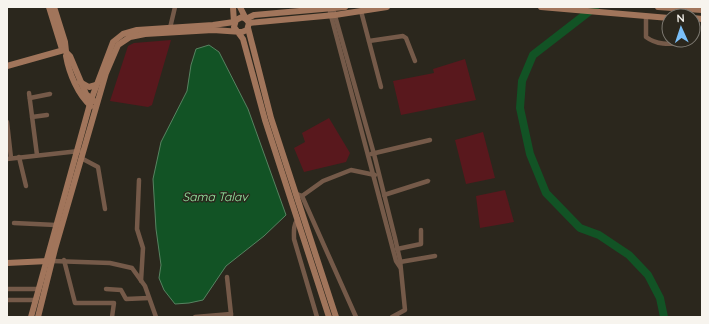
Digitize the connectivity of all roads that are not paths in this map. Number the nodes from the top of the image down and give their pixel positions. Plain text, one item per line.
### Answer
1 (49, 7) edge
2 (54, 7) edge
3 (175, 7) edge
4 (233, 7) edge
5 (240, 7) edge
6 (345, 7) edge
7 (387, 7) edge
8 (541, 7) edge
9 (658, 7) edge
10 (702, 10) edge
11 (360, 11) junction
12 (332, 12) junction
13 (646, 17) junction
14 (661, 18) edge
15 (234, 22) junction
16 (248, 23) junction
17 (170, 28) junction
18 (238, 31) junction
19 (369, 41) junction
20 (661, 44) edge
21 (65, 51) junction
22 (415, 61) dead end
23 (7, 66) edge
24 (80, 82) junction
25 (96, 85) junction
26 (259, 86) junction
27 (381, 87) dead end
28 (50, 94) dead end
29 (94, 104) junction
30 (357, 107) junction
31 (266, 111) junction
32 (47, 115) dead end
33 (32, 117) junction
34 (7, 124) edge
35 (430, 140) dead end
36 (8, 141) edge
37 (80, 151) junction
38 (374, 154) junction
39 (37, 155) junction
40 (368, 155) junction
41 (19, 158) junction
42 (81, 158) junction
43 (9, 159) edge
44 (373, 174) junction
45 (379, 175) junction
46 (139, 180) dead end
47 (428, 181) dead end
48 (26, 186) dead end
49 (300, 195) junction
50 (384, 195) junction
51 (105, 209) dead end
52 (298, 219) junction
53 (14, 224) dead end
54 (56, 225) junction
55 (421, 230) dead end
56 (398, 249) junction
57 (435, 256) dead end
58 (64, 260) junction
59 (49, 261) junction
60 (7, 264) edge
61 (400, 264) junction
62 (227, 277) dead end
63 (141, 281) junction
64 (7, 289) edge
65 (38, 289) junction
66 (106, 289) dead end
67 (149, 298) junction
68 (7, 300) edge
69 (36, 300) junction
70 (112, 316) edge
71 (231, 316) edge
72 (31, 317) edge
73 (38, 317) edge
74 (156, 317) edge
75 (196, 317) edge
76 (317, 317) edge
77 (329, 317) edge
78 (336, 317) edge
79 (356, 317) edge
80 (392, 317) edge

1 - 21 main road
2 - 21 main road
3 - 17 street
4 - 15 main road
5 - 16 main road
6 - 12 main road
7 - 11 main road
8 - 13 main road
9 - 10 main road
11 - 12 main road
11 - 19 street
12 - 16 main road
12 - 30 street
13 - 14 main road
13 - 20 street
15 - 16 main road
15 - 17 main road
15 - 18 main road
16 - 18 main road
16 - 26 main road
17 - 25 main road
18 - 26 main road
18 - 29 main road
19 - 22 street
19 - 27 street
21 - 23 main road
21 - 24 main road
21 - 29 main road
24 - 25 main road
24 - 29 main road
25 - 29 main road
26 - 31 main road
28 - 33 street
29 - 37 main road
30 - 38 street
30 - 40 street
31 - 49 main road
31 - 52 main road
32 - 33 street
33 - 39 street
34 - 36 street
35 - 38 street
36 - 43 street
37 - 39 street
37 - 42 main road
37 - 54 main road
38 - 40 street
38 - 45 street
39 - 41 street
40 - 44 street
41 - 43 street
41 - 48 street
42 - 51 street
42 - 59 main road
44 - 45 street
44 - 49 street
44 - 61 street
45 - 50 street
46 - 63 street
47 - 50 street
49 - 78 main road
49 - 79 street
50 - 56 street
52 - 76 street
52 - 77 main road
53 - 54 street
54 - 59 main road
55 - 56 street
56 - 61 street
57 - 61 street
58 - 59 street
58 - 63 street
58 - 70 street
59 - 60 main road
59 - 65 main road
59 - 73 main road
61 - 80 street
62 - 71 street
63 - 67 street
64 - 65 street
65 - 69 main road
66 - 67 street
67 - 74 street
68 - 69 street
69 - 72 main road
71 - 75 street

